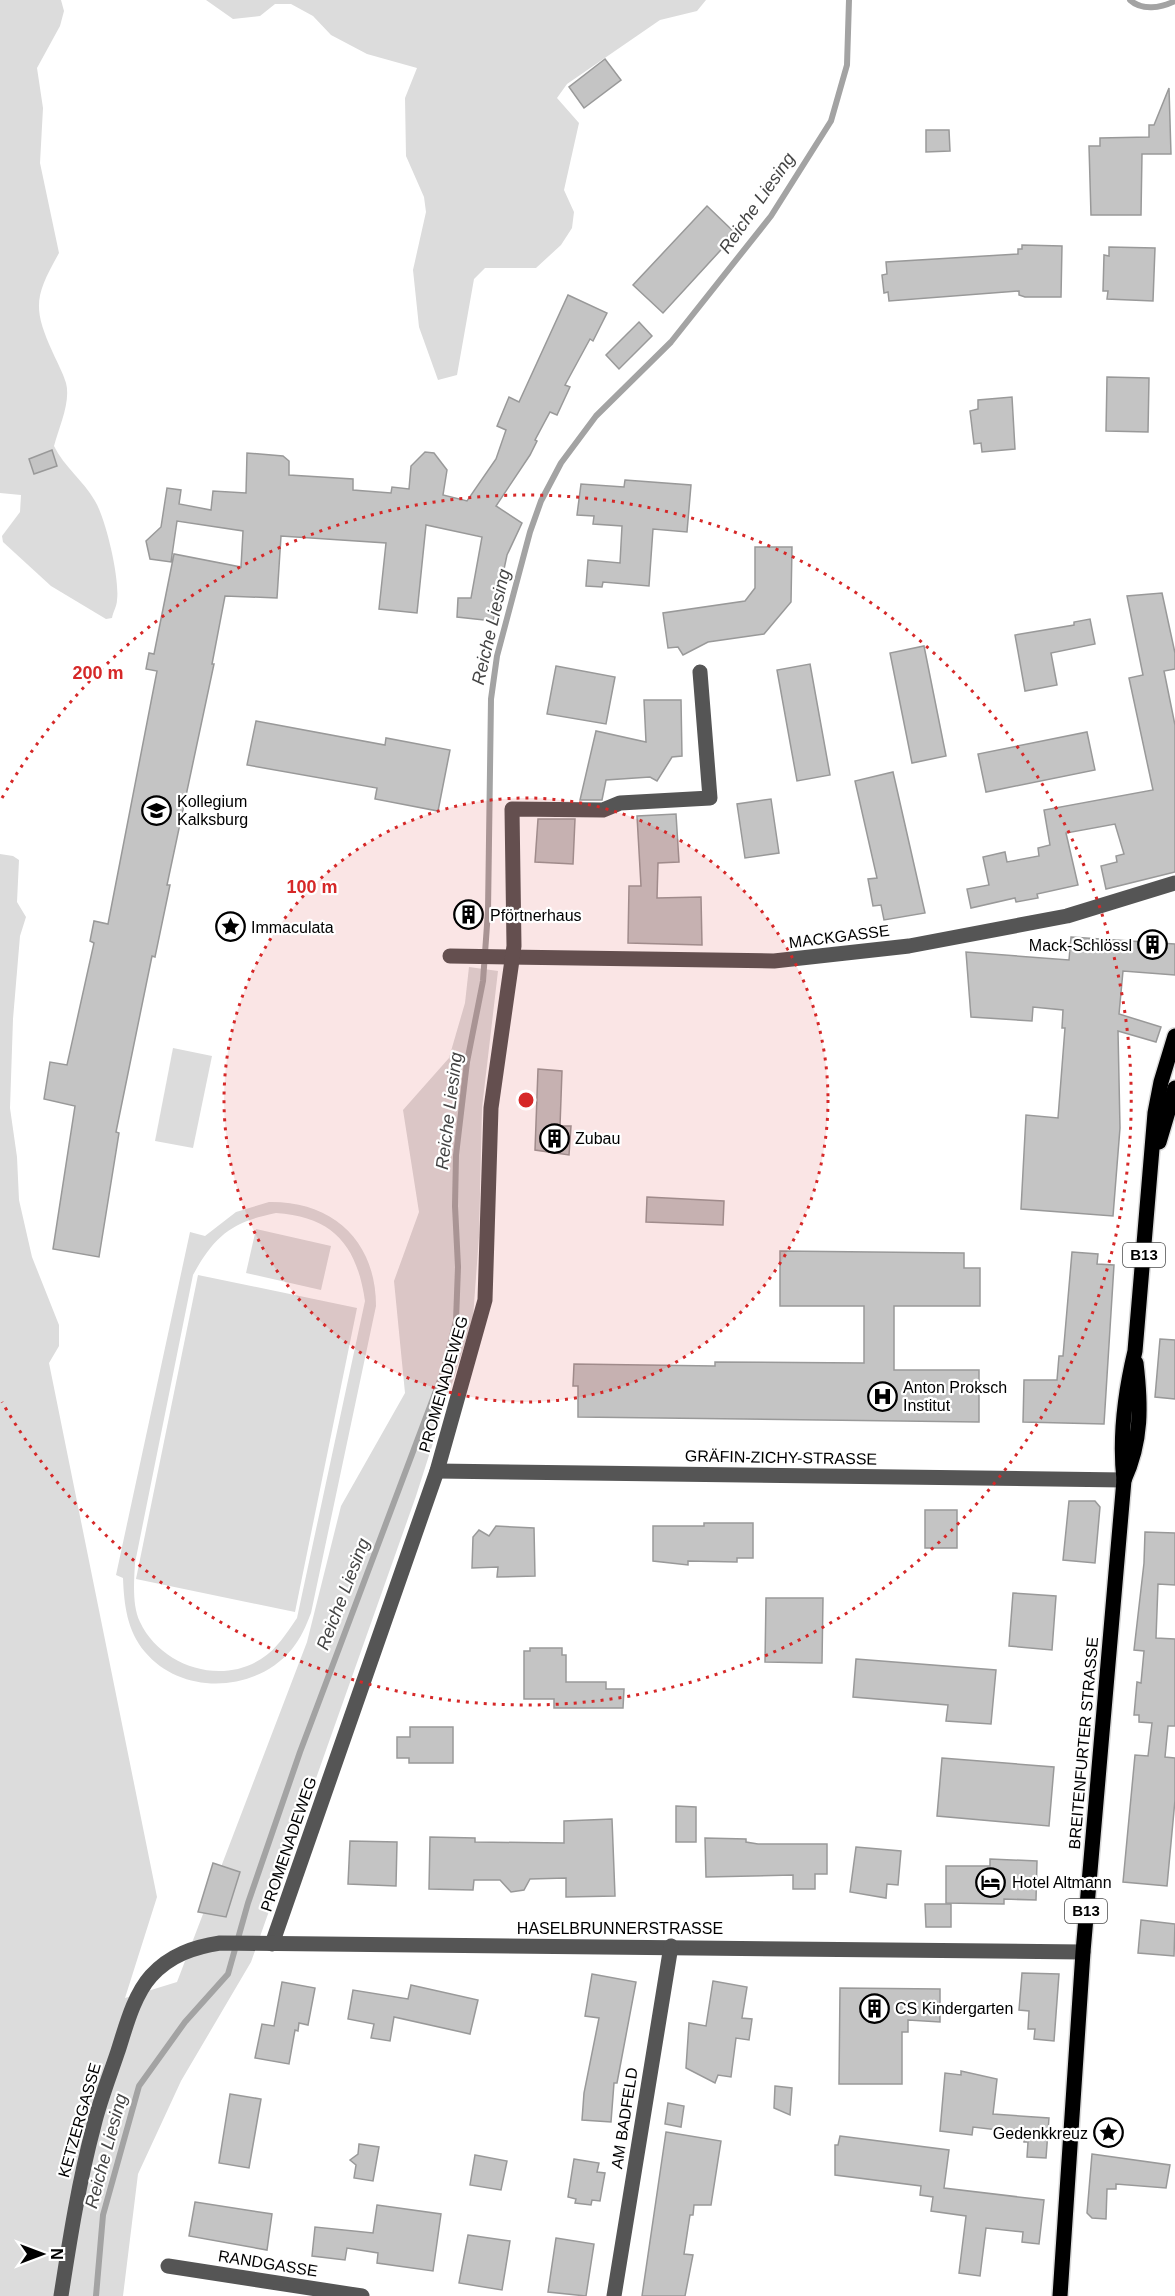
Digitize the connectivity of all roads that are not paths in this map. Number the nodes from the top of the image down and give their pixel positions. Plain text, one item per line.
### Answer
1 (700, 672) dead end
2 (1175, 883) edge
3 (450, 956) dead end
4 (506, 958) junction
5 (1175, 1036) edge
6 (1175, 1088) edge
7 (1153, 1159) junction
8 (437, 1471) junction
9 (1124, 1480) junction
10 (272, 1944) junction
11 (671, 1946) junction
12 (1083, 1952) junction
13 (162, 1965) joint
14 (168, 2266) dead end
15 (61, 2296) edge
16 (362, 2296) edge
17 (614, 2296) edge
18 (1060, 2296) edge

1 - 4 street, PROMENADEWEG
2 - 4 street, MACKGASSE
3 - 4 street, MACKGASSE
4 - 8 street, PROMENADEWEG
5 - 7 main road, BREITENFURTER STRASSE / B13
6 - 7 main road, BREITENFURTER STRASSE / B13
7 - 9 main road, BREITENFURTER STRASSE / B13
8 - 9 street, GRÄFIN-ZICHY-STRASSE
8 - 10 street, PROMENADEWEG
9 - 12 main road, BREITENFURTER STRASSE / B13
10 - 11 street, HASELBRUNNERSTRASSE
10 - 13 street, HASELBRUNNERSTRASSE
11 - 12 street, HASELBRUNNERSTRASSE
11 - 17 street, AM BADFELD
12 - 18 main road, BREITENFURTER STRASSE / B13
13 - 15 street, KETZERGASSE
14 - 16 street, RANDGASSE

